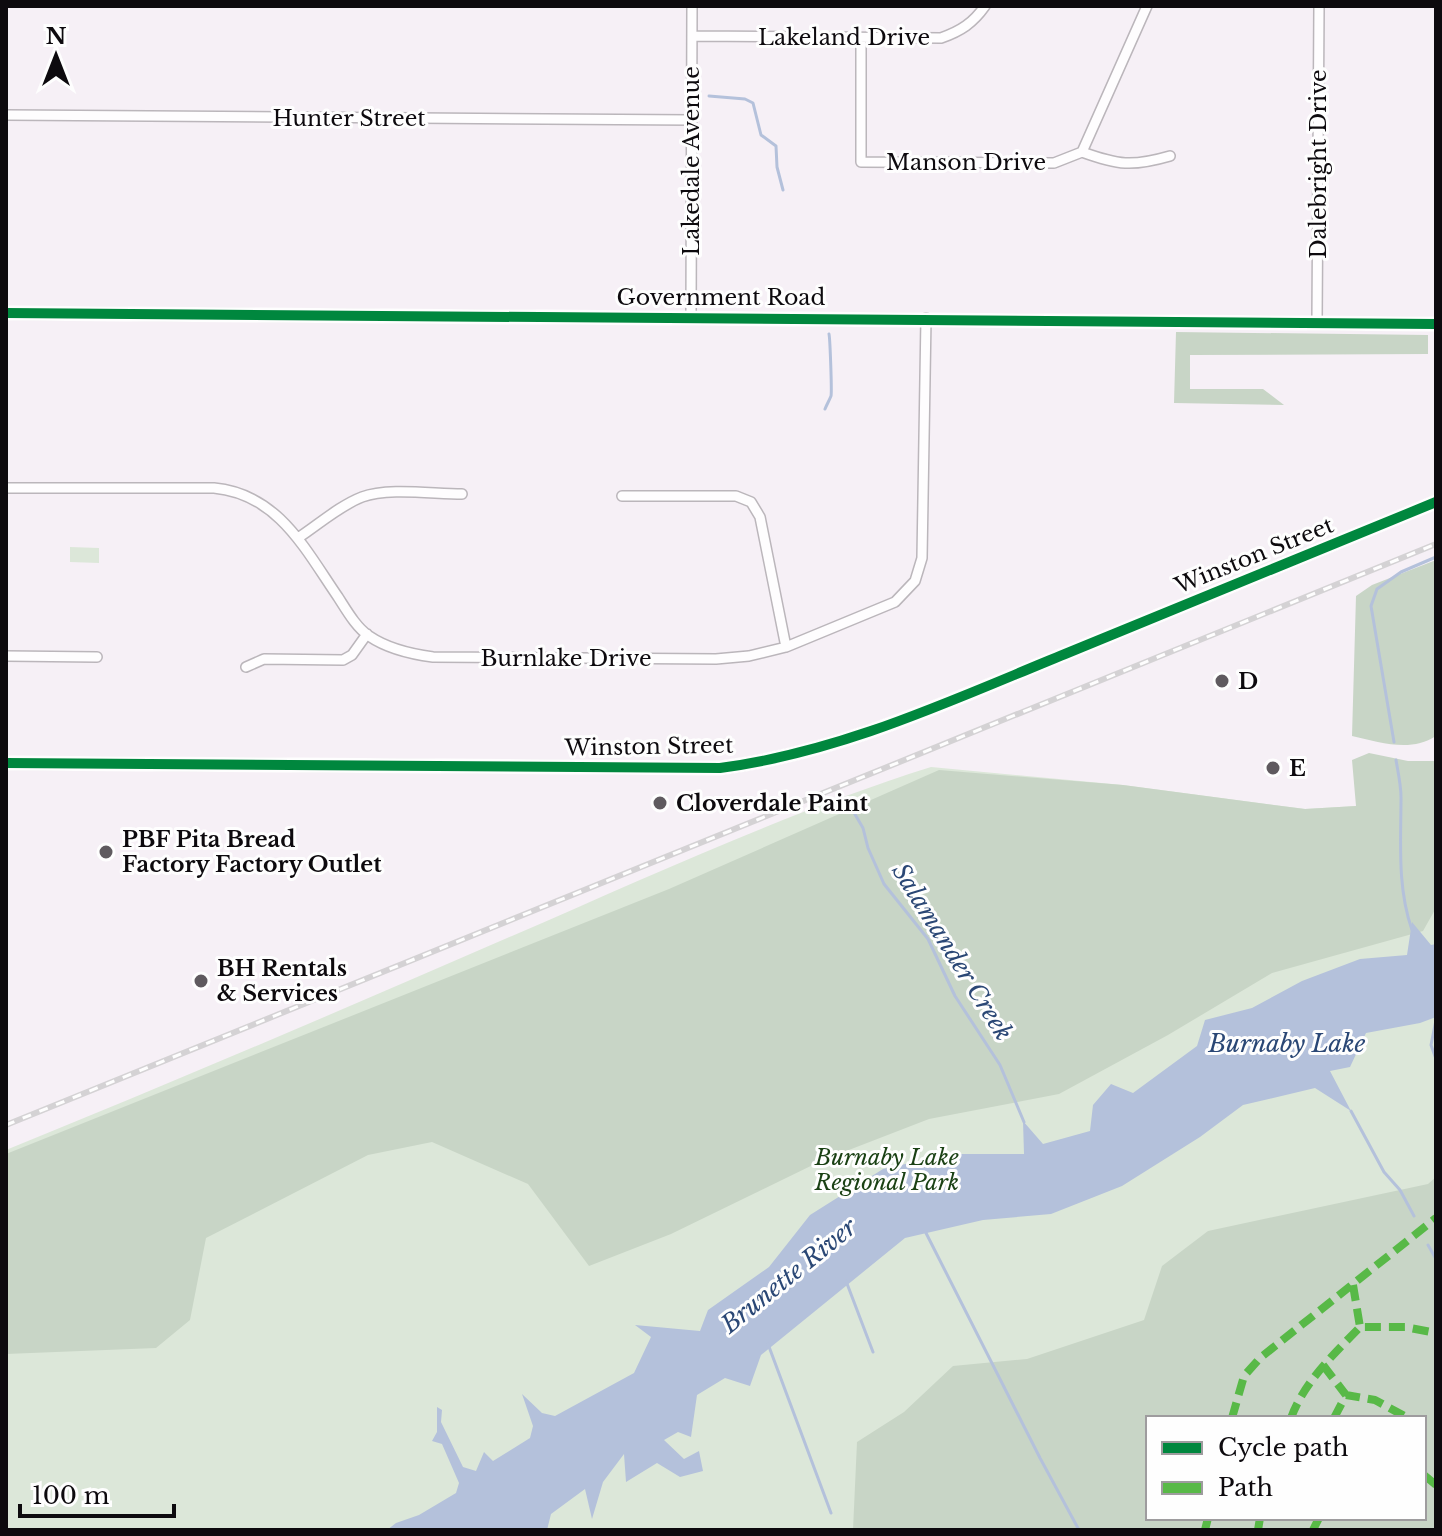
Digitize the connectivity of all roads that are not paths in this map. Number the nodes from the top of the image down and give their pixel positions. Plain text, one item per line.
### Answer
1 (692, 6) edge
2 (985, 6) edge
3 (1147, 6) edge
4 (1319, 6) edge
5 (692, 36) junction
6 (861, 38) junction
7 (6, 115) edge
8 (692, 120) junction
9 (1082, 152) junction
10 (1170, 156) dead end
11 (6, 313) edge
12 (691, 317) junction
13 (926, 318) junction
14 (1317, 322) junction
15 (1436, 324) edge
16 (6, 488) edge
17 (462, 494) dead end
18 (622, 496) dead end
19 (1436, 502) edge
20 (298, 538) junction
21 (367, 634) junction
22 (786, 647) junction
23 (6, 656) edge
24 (97, 657) dead end
25 (246, 667) dead end
26 (6, 763) edge

1 - 5 street, Lakedale Avenue
2 - 6 street, Lakeland Drive
3 - 9 street
4 - 14 street, Dalebright Drive
5 - 6 street, Lakeland Drive
5 - 8 street, Lakedale Avenue
6 - 9 street, Manson Drive
7 - 8 street, Hunter Street
8 - 12 street, Lakedale Avenue
9 - 10 street
11 - 12 street, Government Road
12 - 13 street, Government Road
13 - 14 street, Government Road
13 - 22 street, Burnlake Drive
14 - 15 street, Government Road
16 - 20 street, Burnlake Drive
17 - 20 street
18 - 22 street
19 - 26 street, Winston Street
20 - 21 street, Burnlake Drive
21 - 22 street, Burnlake Drive
21 - 25 street
23 - 24 street

